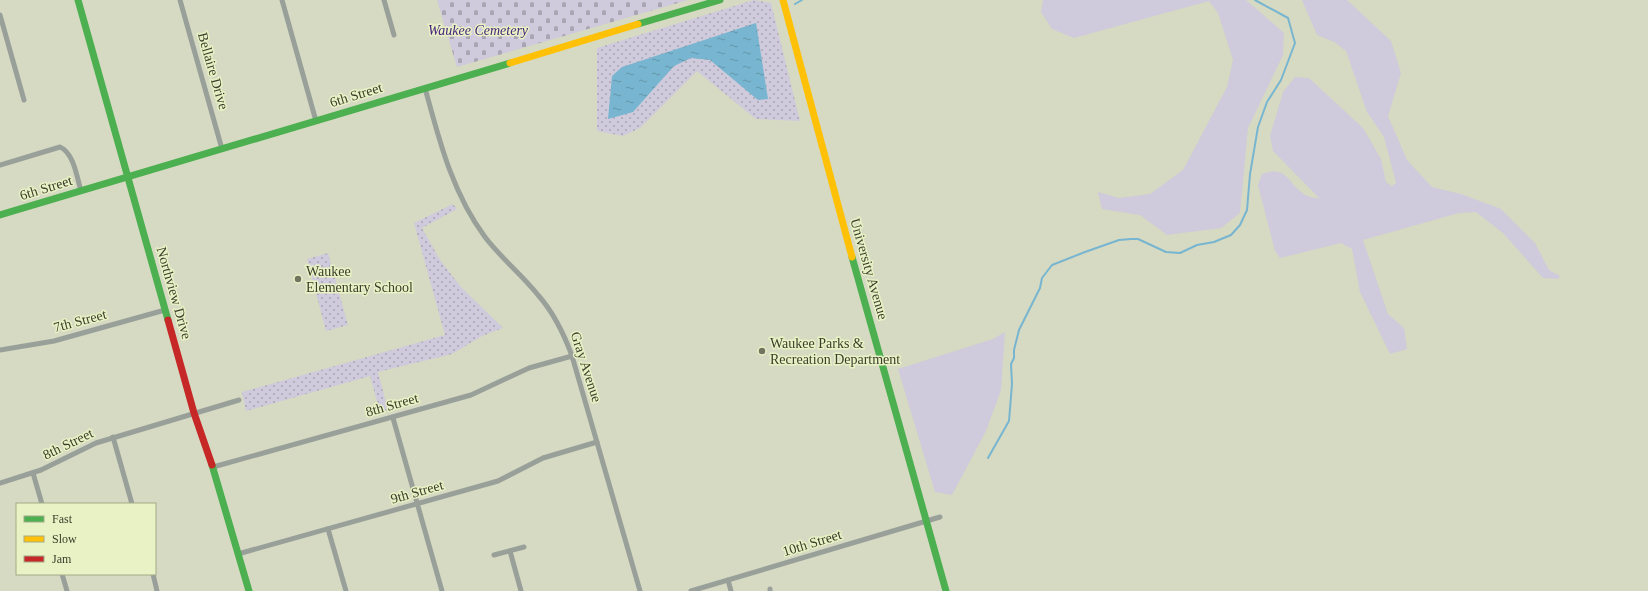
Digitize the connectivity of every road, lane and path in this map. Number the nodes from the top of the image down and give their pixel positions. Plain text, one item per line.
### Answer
1 (78, 0) edge
2 (180, 0) edge
3 (282, 0) edge
4 (384, 0) edge
5 (720, 0) edge
6 (783, 0) edge
7 (0, 15) edge
8 (394, 35) dead end
9 (426, 88) junction
10 (24, 100) dead end
11 (316, 121) junction
12 (222, 149) junction
13 (0, 165) edge
14 (128, 177) junction
15 (81, 191) junction
16 (0, 215) edge
17 (165, 310) junction
18 (0, 350) edge
19 (572, 356) junction
20 (239, 400) dead end
21 (194, 413) junction
22 (393, 418) junction
23 (113, 437) junction
24 (598, 442) junction
25 (214, 468) junction
26 (33, 473) junction
27 (0, 483) edge
28 (42, 503) edge
29 (132, 503) edge
30 (417, 504) junction
31 (940, 517) dead end
32 (927, 521) junction
33 (328, 528) junction
34 (524, 547) dead end
35 (510, 551) junction
36 (238, 554) junction
37 (494, 555) dead end
38 (62, 575) edge
39 (152, 575) edge
40 (728, 580) junction
41 (67, 591) edge
42 (157, 591) edge
43 (249, 591) edge
44 (346, 591) edge
45 (442, 591) edge
46 (521, 591) edge
47 (640, 591) edge
48 (691, 591) edge
49 (731, 591) edge
50 (946, 591) edge

1 - 14 street, Northview Drive
2 - 12 street, Bellaire Drive
3 - 11 street
4 - 8 street
5 - 9 street, 6th Street
6 - 32 street, University Avenue
7 - 10 street
9 - 11 street, 6th Street
9 - 19 street, Gray Avenue
11 - 12 street, 6th Street
12 - 14 street, 6th Street
13 - 15 street
14 - 15 street, 6th Street
14 - 17 street, Northview Drive
15 - 16 street, 6th Street
17 - 18 street, 7th Street
17 - 21 street, Northview Drive
19 - 22 street, 8th Street
19 - 24 street, Gray Avenue
20 - 21 street, 8th Street
21 - 23 street, 8th Street
21 - 25 street, Northview Drive
22 - 25 street, 8th Street
22 - 30 street
23 - 26 street, 8th Street
23 - 29 street
24 - 30 street, 9th Street
24 - 47 street, Gray Avenue
25 - 36 street, Northview Drive
26 - 27 street, 8th Street
26 - 28 street
30 - 33 street, 9th Street
30 - 45 street
31 - 32 street, 10th Street
32 - 40 street, 10th Street
32 - 50 street, University Avenue
33 - 36 street, 9th Street
33 - 44 street
34 - 35 street
35 - 37 street
35 - 46 street
36 - 43 street, Northview Drive
38 - 41 street
39 - 42 street
40 - 48 street, 10th Street
40 - 49 street

